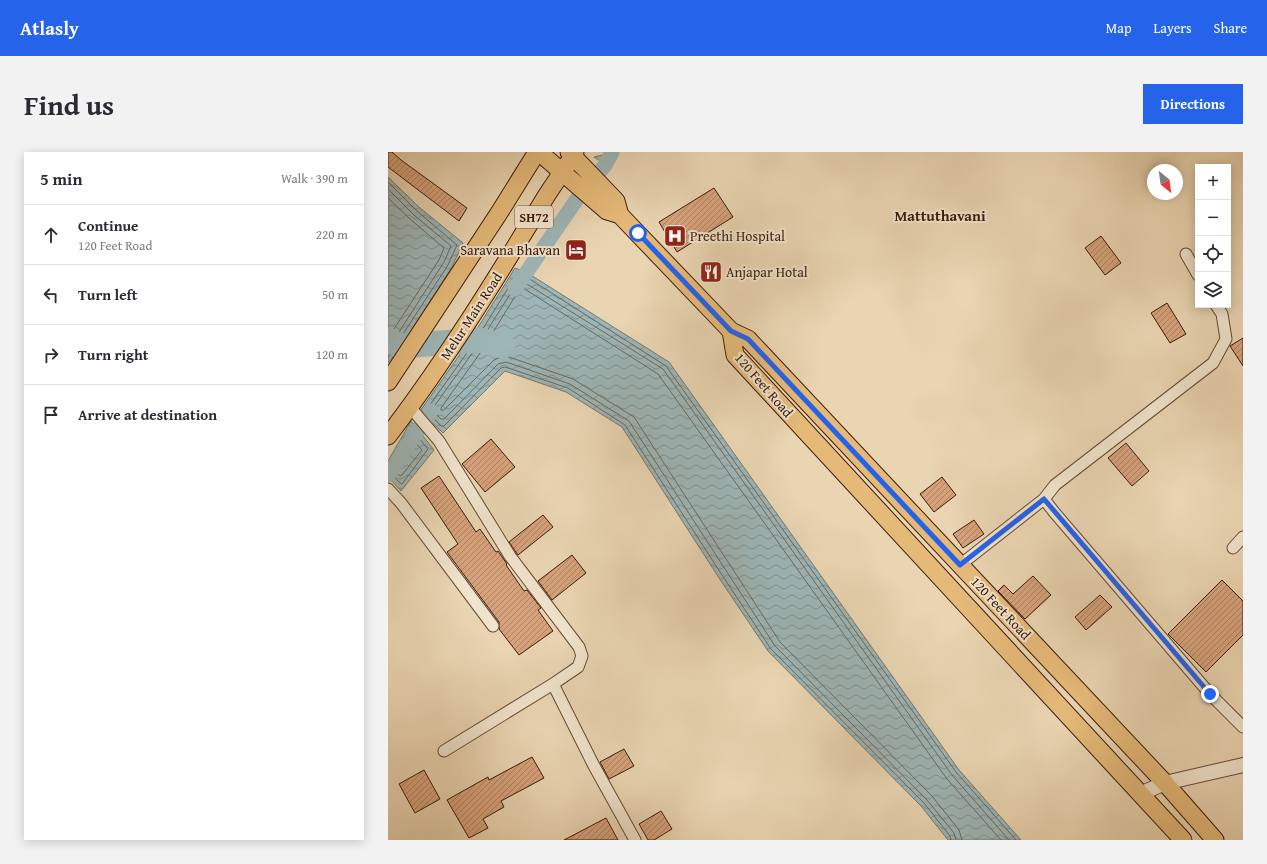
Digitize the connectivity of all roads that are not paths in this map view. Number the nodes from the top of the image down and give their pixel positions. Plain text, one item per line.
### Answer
1 (538, 152) edge
2 (572, 153) edge
3 (562, 172) junction
4 (591, 187) junction
5 (1186, 254) dead end
6 (1196, 272) edge
7 (1218, 308) edge
8 (731, 331) junction
9 (392, 377) edge
10 (413, 410) junction
11 (388, 436) edge
12 (388, 489) edge
13 (1044, 499) junction
14 (1243, 538) edge
15 (1233, 548) dead end
16 (960, 565) junction
17 (493, 626) dead end
18 (553, 684) junction
19 (1243, 727) edge
20 (444, 751) dead end
21 (1243, 765) edge
22 (1165, 783) junction
23 (1140, 794) junction
24 (635, 840) edge
25 (1183, 840) edge
26 (1215, 840) edge

1 - 3 main road, 120 Feet Road
1 - 9 main road, SH72
2 - 3 main road, Melur Main Road / SH72
2 - 4 main road, 120 Feet Road
3 - 4 main road, 120 Feet Road
3 - 10 main road, Melur Main Road / SH72
4 - 8 main road, 120 Feet Road
5 - 6 street
7 - 13 street
8 - 16 main road, 120 Feet Road
8 - 23 main road, 120 Feet Road
10 - 11 main road, Melur Main Road / SH72
10 - 18 street
12 - 17 street
13 - 16 street
13 - 19 street
14 - 15 street
16 - 22 main road, 120 Feet Road
18 - 20 street
18 - 24 street
21 - 22 street
22 - 23 street
22 - 26 main road, 120 Feet Road
23 - 25 main road, 120 Feet Road

